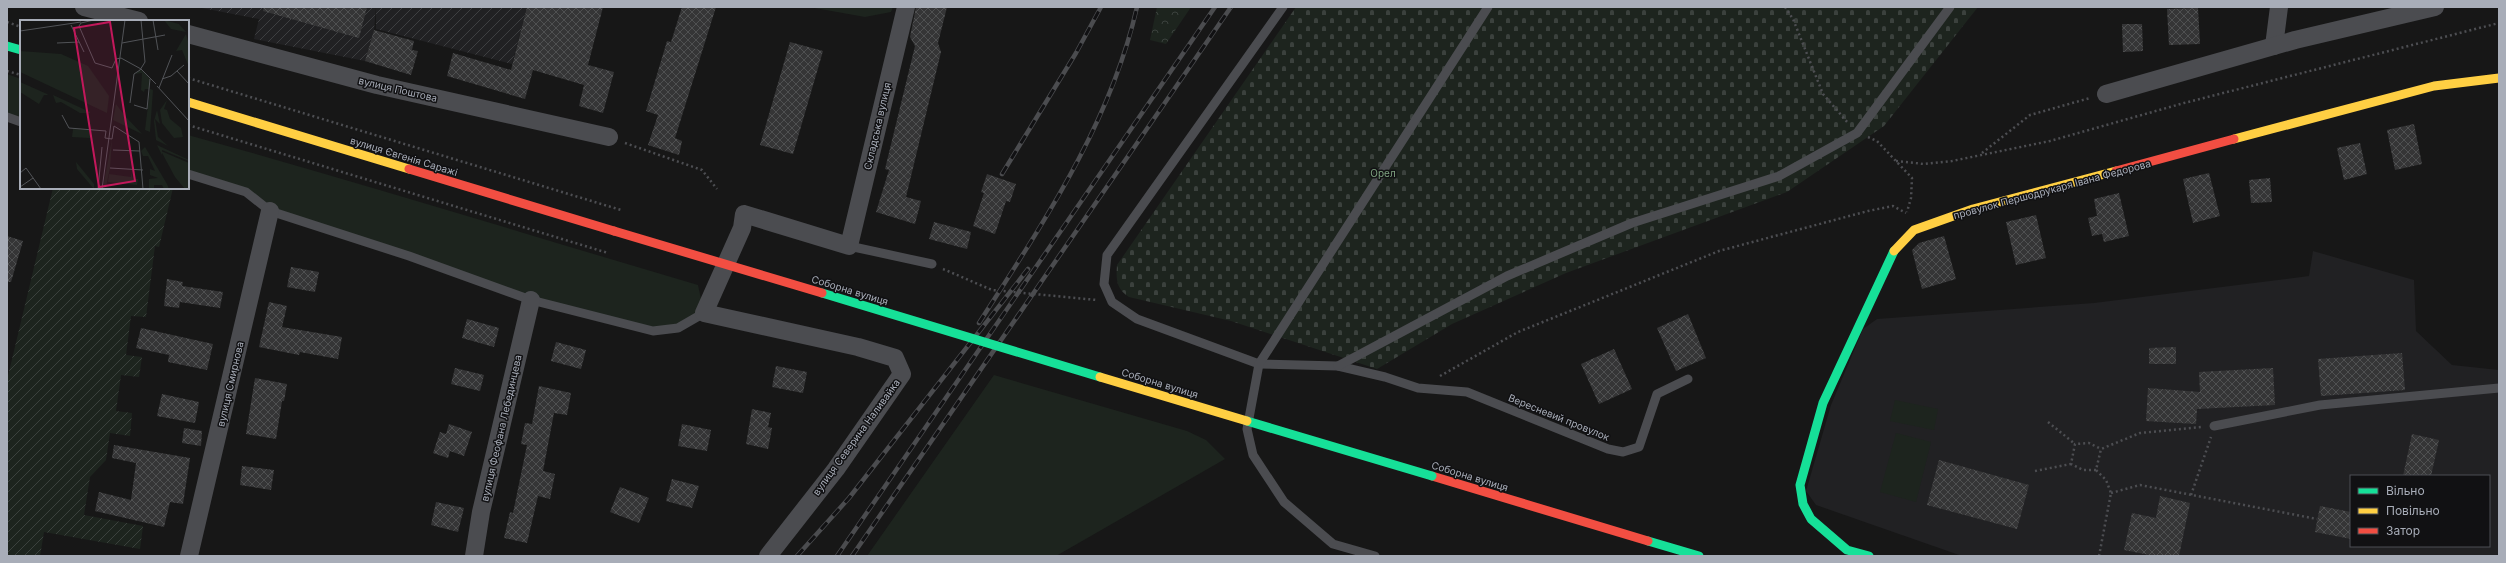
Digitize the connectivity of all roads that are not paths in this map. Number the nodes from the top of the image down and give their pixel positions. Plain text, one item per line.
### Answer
1 (84, 7) edge
2 (906, 7) edge
3 (1283, 7) edge
4 (1488, 7) edge
5 (1950, 7) edge
6 (2279, 7) edge
7 (2435, 7) edge
8 (135, 20) edge
9 (189, 34) edge
10 (7, 46) edge
11 (2274, 46) junction
12 (20, 50) edge
13 (2499, 78) edge
14 (2106, 94) road end
15 (189, 102) edge
16 (7, 117) edge
17 (20, 122) edge
18 (609, 137) road end
19 (189, 174) edge
20 (270, 211) junction
21 (614, 231) joint
22 (848, 246) junction
23 (932, 264) road end
24 (531, 300) junction
25 (704, 313) junction
26 (1260, 364) junction
27 (1338, 366) junction
28 (1688, 379) dead end
29 (2499, 388) edge
30 (2214, 426) road end
31 (189, 556) edge
32 (474, 556) edge
33 (768, 556) edge
34 (1375, 556) edge
35 (1699, 556) edge
36 (1869, 556) edge

1 - 8 street
2 - 22 street, Складська вулиця
3 - 26 lane, Вересневий провулок
4 - 26 lane
5 - 27 lane
6 - 11 street
7 - 11 street
9 - 18 street, вулиця Поштова
10 - 12 main road
11 - 14 street
13 - 36 main road, провулок Першодрукаря Івана Федорова
15 - 21 main road, вулиця Євгенія Саражі
16 - 17 lane
19 - 20 lane
20 - 24 lane
20 - 31 street, вулиця Смирнова
21 - 35 main road, Соборна вулиця, bridge
22 - 23 lane
22 - 25 street
24 - 25 lane
24 - 32 street, вулиця Феофана Лебединцева
25 - 33 street, вулиця Северина Наливайка
26 - 27 lane, Вересневий провулок
26 - 34 lane
27 - 28 lane, Вересневий провулок
29 - 30 lane

